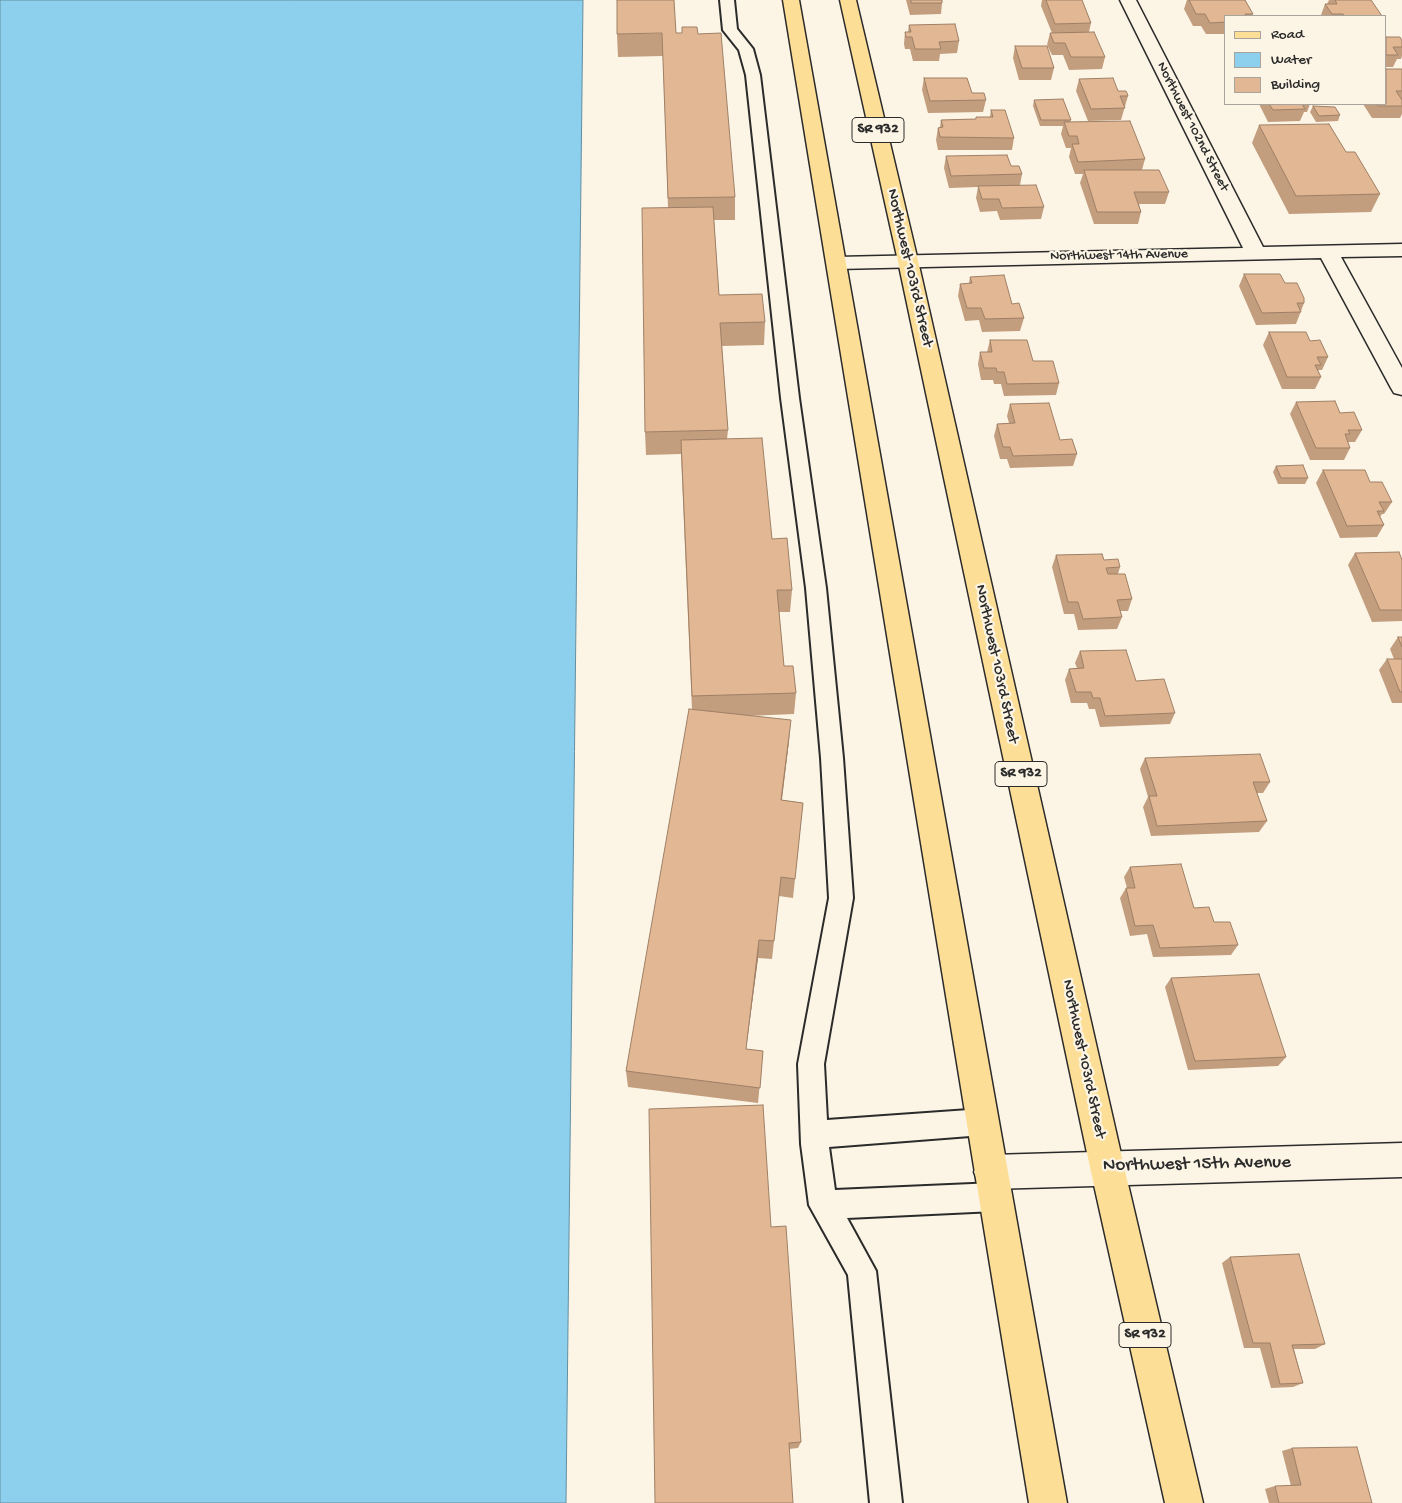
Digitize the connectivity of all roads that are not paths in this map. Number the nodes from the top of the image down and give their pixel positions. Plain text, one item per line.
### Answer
1 (727, 0) edge
2 (792, 0) edge
3 (848, 0) edge
4 (1128, 0) edge
5 (1402, 250) edge
6 (1328, 252) junction
7 (1256, 254) junction
8 (908, 261) junction
9 (837, 262) junction
10 (1402, 388) edge
11 (983, 1122) junction
12 (815, 1134) junction
13 (1402, 1160) edge
14 (1107, 1168) junction
15 (993, 1184) junction
16 (824, 1205) junction
17 (886, 1503) edge
18 (1048, 1503) edge
19 (1184, 1503) edge

1 - 12 lane
2 - 9 main road
3 - 8 main road, Northwest 103rd Street / SR 932
4 - 7 street, Northwest 102nd Street
5 - 6 street, Northwest 14th Avenue
6 - 7 street, Northwest 14th Avenue
6 - 10 street
7 - 8 street, Northwest 14th Avenue
8 - 9 street, Northwest 14th Avenue
8 - 14 main road, Northwest 103rd Street / SR 932
9 - 11 main road
11 - 12 lane
11 - 15 main road
12 - 16 lane
13 - 14 street, Northwest 15th Avenue
14 - 15 street, Northwest 15th Avenue
14 - 19 main road, Northwest 103rd Street / SR 932
15 - 16 lane
15 - 18 main road
16 - 17 lane

